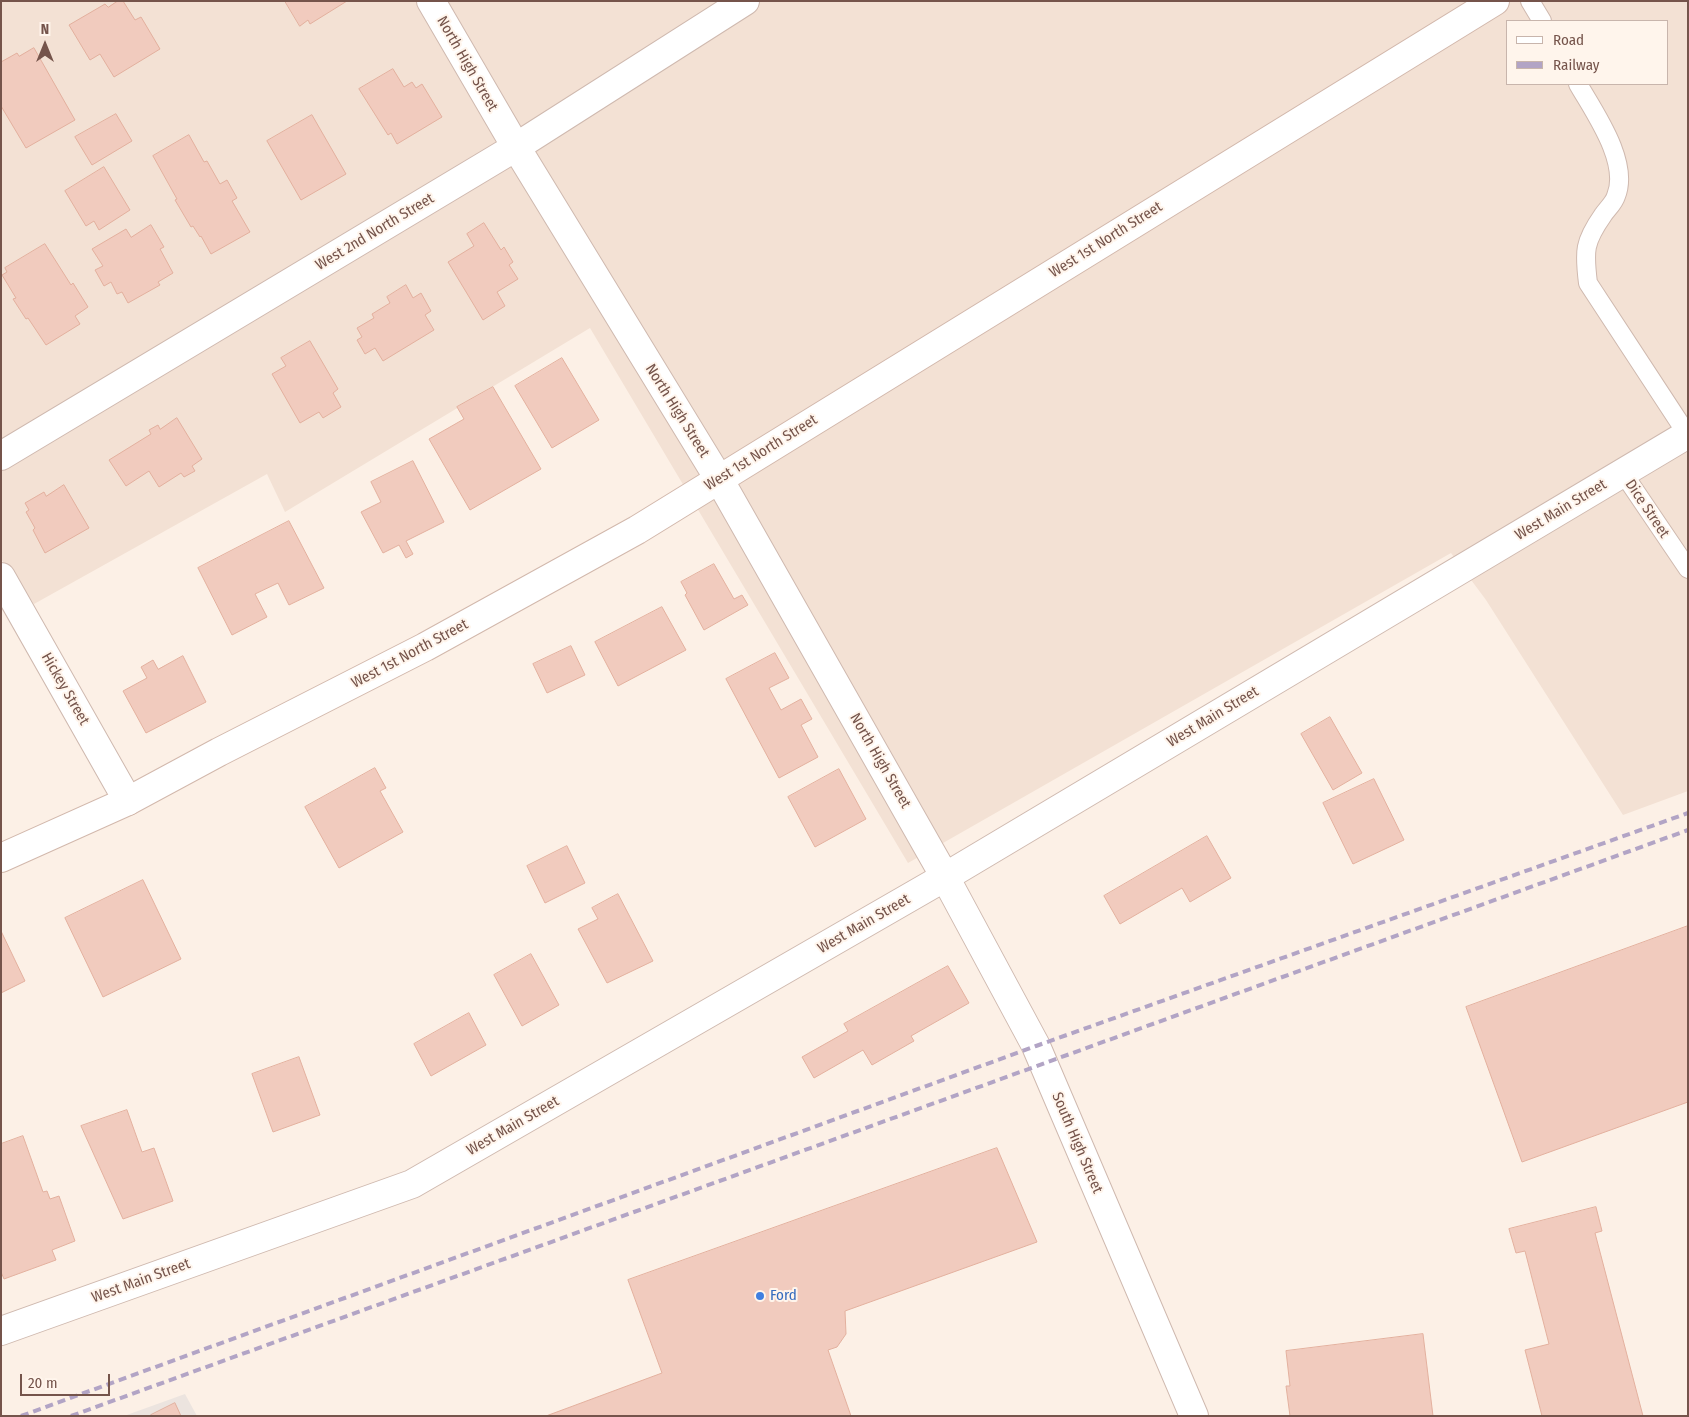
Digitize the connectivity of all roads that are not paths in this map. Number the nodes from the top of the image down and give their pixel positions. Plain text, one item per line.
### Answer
1 (430, 1) edge
2 (745, 1) edge
3 (1495, 1) edge
4 (1530, 1) edge
5 (1541, 20) edge
6 (1579, 85) edge
7 (516, 147) junction
8 (1687, 434) edge
9 (1, 456) edge
10 (1623, 473) junction
11 (719, 479) junction
12 (1688, 569) edge
13 (1, 578) edge
14 (128, 801) junction
15 (1, 858) edge
16 (945, 877) junction
17 (1, 1331) edge
18 (1194, 1416) edge

1 - 7 street, North High Street
2 - 7 street, West 2nd North Street
3 - 11 street, West 1st North Street
4 - 5 lane
6 - 8 lane
7 - 9 street, West 2nd North Street
7 - 11 street, North High Street
8 - 10 street, West Main Street
10 - 12 lane, Dice Street
10 - 16 street, West Main Street
11 - 14 street, West 1st North Street
11 - 16 street, North High Street
13 - 14 street, Hickey Street
14 - 15 street, West 1st North Street
16 - 17 street, West Main Street
16 - 18 street, South High Street

